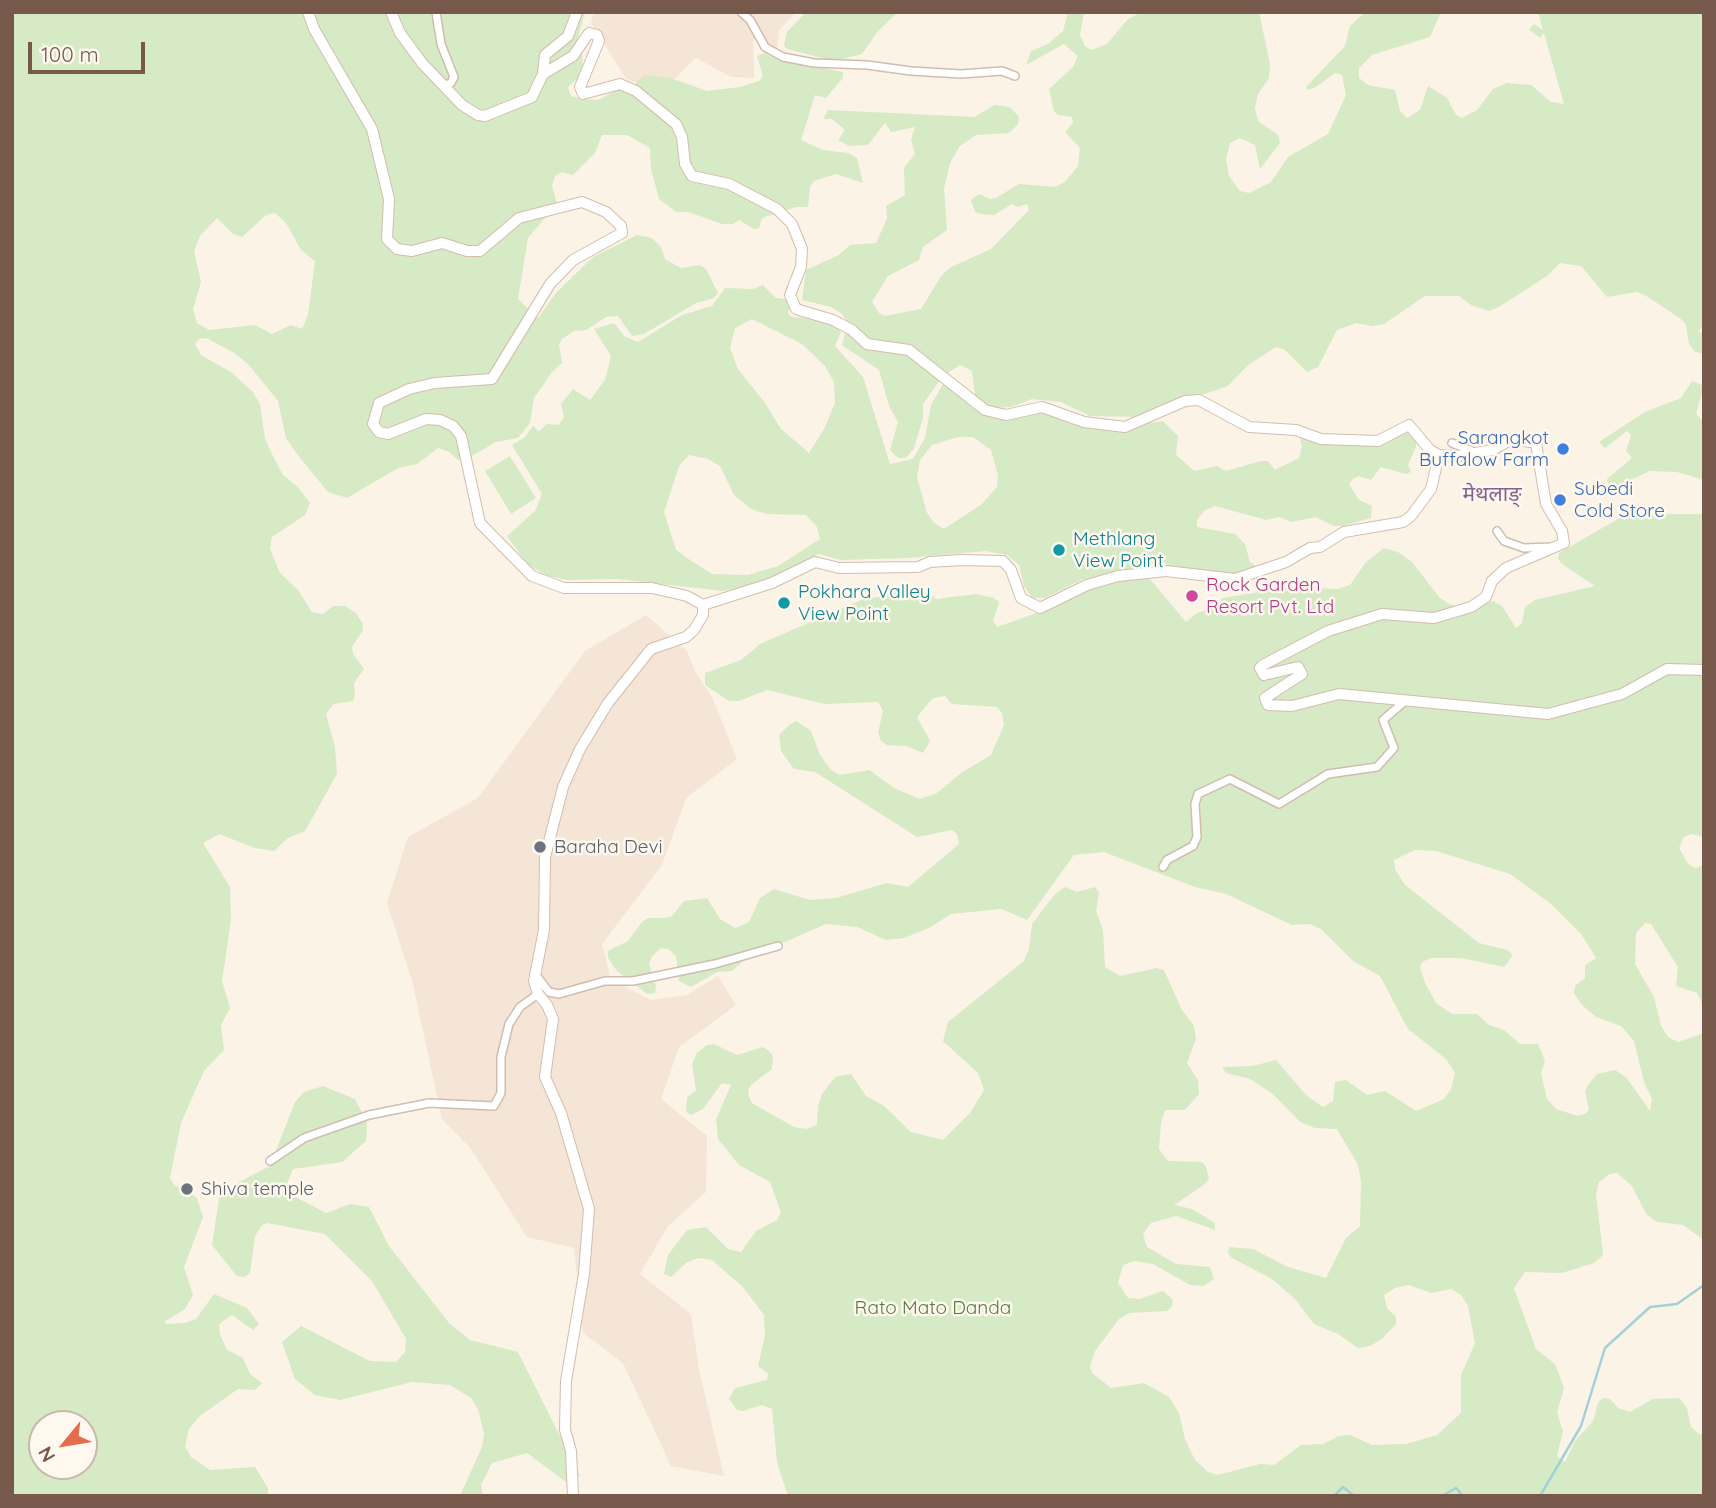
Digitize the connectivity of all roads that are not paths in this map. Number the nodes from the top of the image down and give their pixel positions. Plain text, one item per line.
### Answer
1 (308, 12) edge
2 (391, 12) edge
3 (436, 12) edge
4 (576, 12) edge
5 (741, 12) edge
6 (543, 74) junction
7 (1015, 76) dead end
8 (444, 85) junction
9 (1452, 443) dead end
10 (1472, 452) junction
11 (1439, 455) junction
12 (1497, 531) dead end
13 (1557, 549) junction
14 (703, 605) junction
15 (1704, 670) edge
16 (1405, 701) junction
17 (1163, 867) dead end
18 (778, 946) dead end
19 (535, 974) junction
20 (538, 994) junction
21 (270, 1161) dead end
22 (573, 1496) edge

1 - 14 street
2 - 8 street
3 - 8 street
4 - 6 street
5 - 7 street
6 - 8 street
6 - 11 street
9 - 10 street
10 - 11 street
10 - 13 street
11 - 14 street
12 - 13 street
13 - 16 street
14 - 19 street
15 - 16 street
16 - 17 street
18 - 19 street
19 - 20 street
20 - 21 street
20 - 22 street

